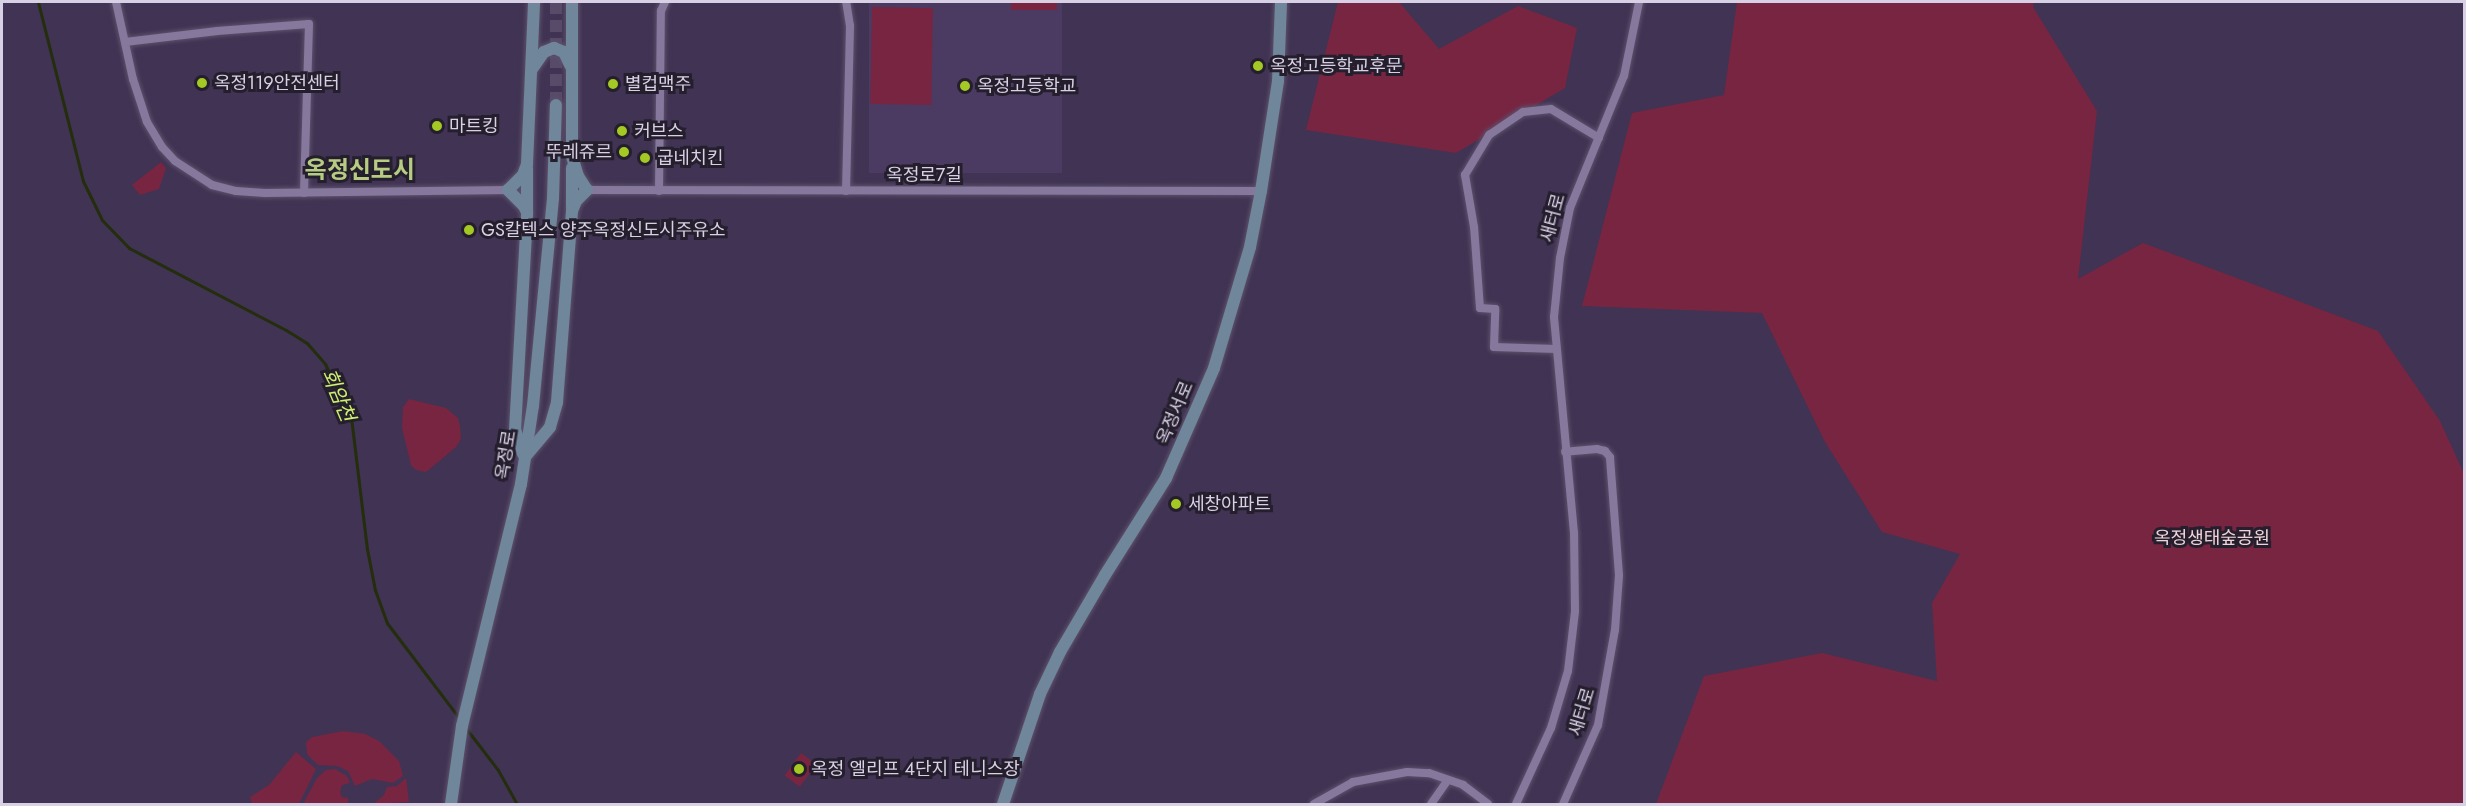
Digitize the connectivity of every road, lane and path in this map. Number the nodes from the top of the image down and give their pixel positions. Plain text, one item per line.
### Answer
1 (116, 2) edge
2 (534, 2) edge
3 (572, 2) edge
4 (665, 2) edge
5 (846, 2) edge
6 (1281, 2) edge
7 (1639, 2) edge
8 (125, 42) junction
9 (572, 69) junction
10 (531, 70) junction
11 (556, 105) tunnel mouth
12 (1599, 138) junction
13 (572, 156) junction
14 (527, 164) junction
15 (508, 190) junction
16 (587, 190) junction
17 (659, 191) junction
18 (846, 191) junction
19 (1261, 191) junction
20 (304, 193) junction
21 (572, 211) junction
22 (527, 212) junction
23 (1556, 349) junction
24 (1565, 452) junction
25 (524, 458) junction
26 (1448, 780) junction
27 (451, 804) edge
28 (1003, 804) edge
29 (1314, 804) edge
30 (1431, 804) edge
31 (1488, 804) edge
32 (1516, 804) edge
33 (1563, 804) edge

1 - 8 street
2 - 10 main road
3 - 9 main road
4 - 17 street
5 - 18 street
6 - 19 main road, 옥정서로
7 - 12 street, 새터로
8 - 20 street
8 - 20 street
9 - 10 main road
9 - 13 main road
10 - 14 main road
11 - 25 main road, 옥정로
12 - 23 street, 새터로
12 - 23 street
13 - 16 main road
13 - 21 main road
14 - 15 main road
14 - 22 main road
15 - 20 street
15 - 22 main road
16 - 17 street, 옥정로7길
16 - 21 main road
17 - 18 street, 옥정로7길
18 - 19 street, 옥정로7길
19 - 28 main road, 옥정서로
21 - 25 main road
22 - 25 main road
23 - 24 street, 새터로
24 - 32 street, 새터로
24 - 33 street, 새터로
25 - 27 main road, 옥정로
26 - 29 street
26 - 30 street
26 - 31 street

